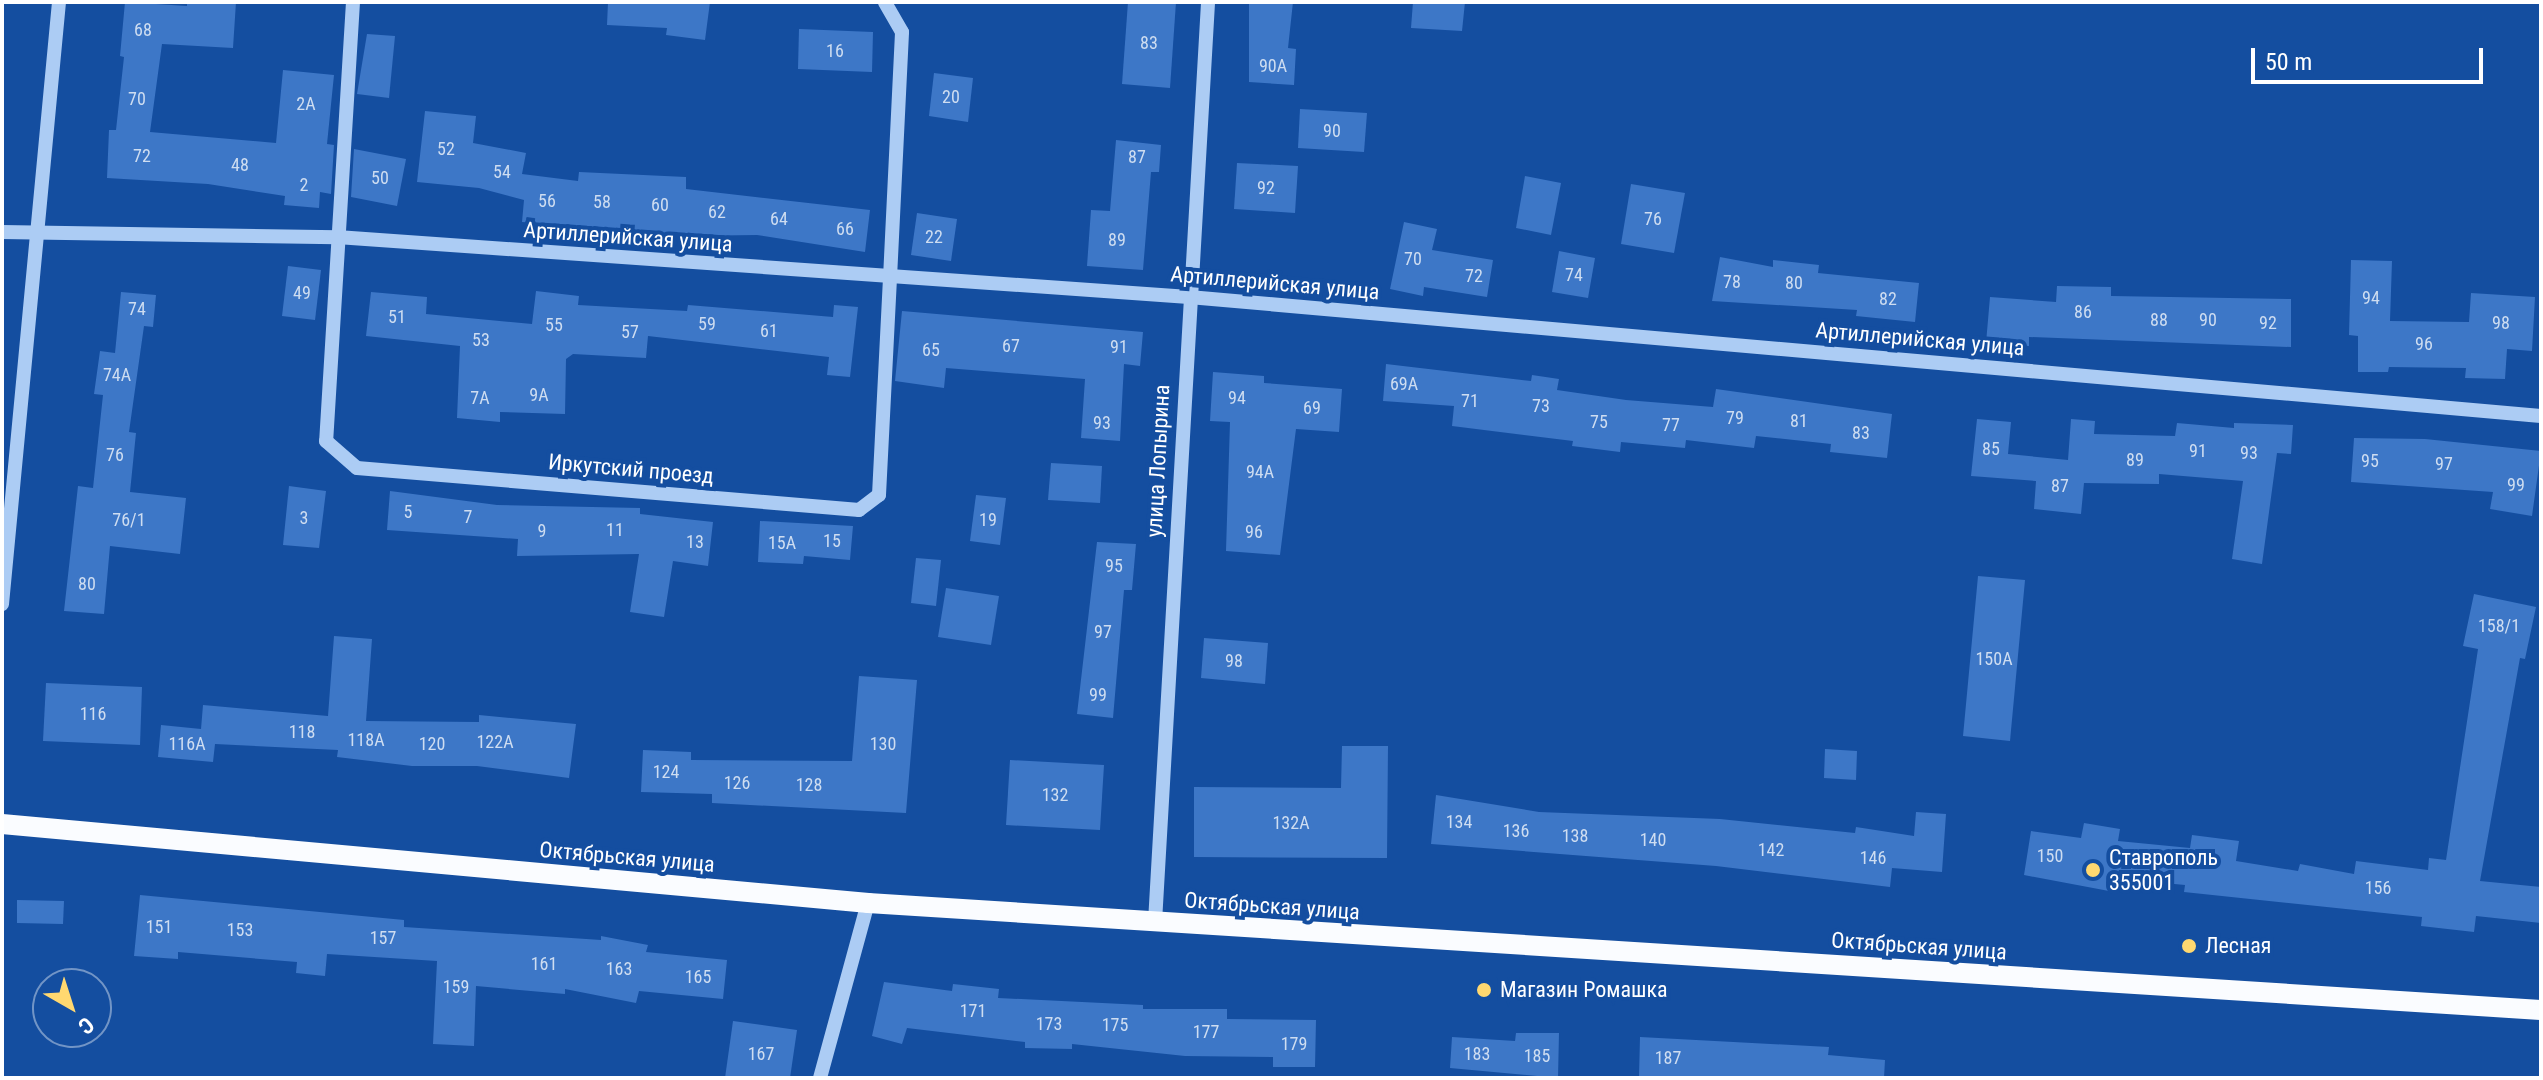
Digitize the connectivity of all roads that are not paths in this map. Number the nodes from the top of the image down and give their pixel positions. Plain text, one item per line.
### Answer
1 (59, 2) edge
2 (353, 2) edge
3 (885, 2) edge
4 (1208, 2) edge
5 (2, 232) edge
6 (40, 233) junction
7 (337, 237) junction
8 (890, 278) junction
9 (1189, 297) junction
10 (2541, 416) edge
11 (2, 604) edge
12 (2, 824) edge
13 (868, 903) junction
14 (1155, 922) junction
15 (2541, 1010) edge
16 (820, 1078) edge

1 - 6 street
2 - 7 street, Иркутский проезд
3 - 8 street, Иркутский проезд
4 - 9 street, улица Лопырина
5 - 6 street, Артиллерийская улица
6 - 7 street, Артиллерийская улица
6 - 11 street
7 - 8 street, Артиллерийская улица
7 - 8 street, Иркутский проезд
8 - 9 street, Артиллерийская улица
9 - 10 street, Артиллерийская улица
9 - 14 street, улица Лопырина
12 - 13 main road, Октябрьская улица
13 - 14 main road, Октябрьская улица
13 - 16 street
14 - 15 main road, Октябрьская улица

